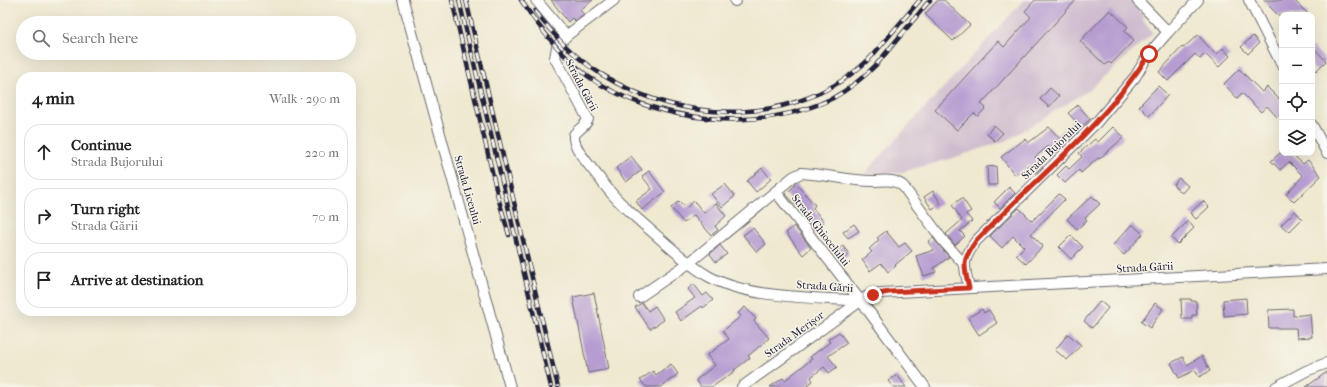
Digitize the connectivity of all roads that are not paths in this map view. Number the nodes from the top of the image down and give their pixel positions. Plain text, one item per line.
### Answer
1 (403, 0) edge
2 (536, 0) edge
3 (614, 0) edge
4 (1137, 0) edge
5 (1198, 0) edge
6 (1249, 0) edge
7 (1168, 32) junction
8 (566, 36) junction
9 (1279, 59) edge
10 (1315, 131) edge
11 (1327, 153) edge
12 (776, 192) junction
13 (689, 263) junction
14 (964, 264) junction
15 (1327, 269) edge
16 (969, 288) junction
17 (639, 297) dead end
18 (861, 301) junction
19 (1327, 363) edge
20 (510, 387) edge
21 (742, 387) edge
22 (925, 387) edge
23 (1276, 387) edge

1 - 20 street, Strada Liceului
2 - 8 street
3 - 8 street
4 - 7 street
5 - 7 street, Strada Bujorului
6 - 9 street
7 - 14 street, Strada Bujorului
8 - 13 street, Strada Gării
10 - 11 street
12 - 13 street
12 - 14 street
12 - 18 street, Strada Ghiocelului
13 - 17 street
13 - 18 street, Strada Gării
14 - 16 street
15 - 16 street, Strada Gării
16 - 18 street, Strada Gării
18 - 21 street, Strada Merișor
18 - 22 street, Strada Ghiocelului
19 - 23 street

